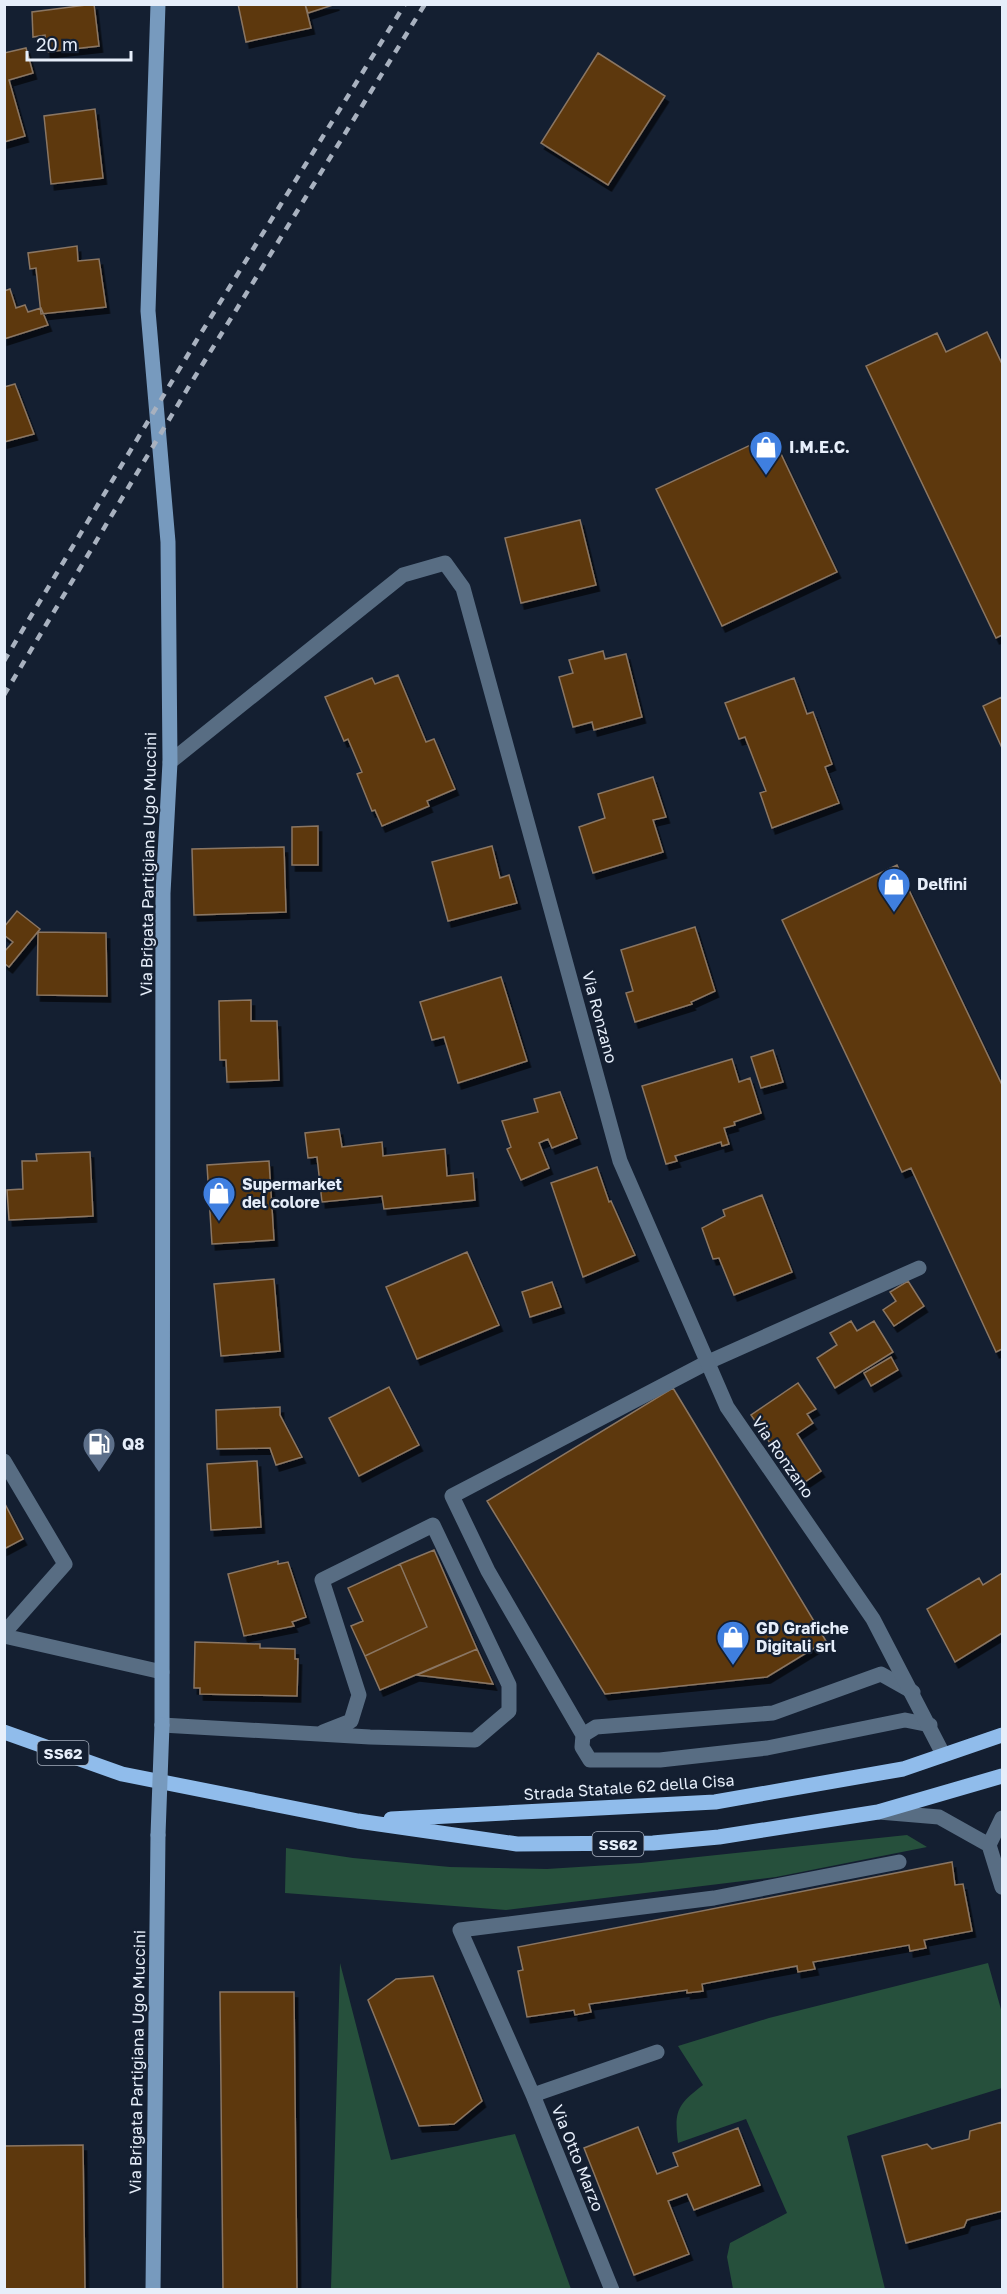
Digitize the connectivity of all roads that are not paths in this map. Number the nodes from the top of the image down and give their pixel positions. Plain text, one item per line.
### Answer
1 (158, 4) edge
2 (170, 762) junction
3 (920, 1268) dead end
4 (706, 1363) junction
5 (4, 1461) edge
6 (4, 1634) edge
7 (162, 1672) junction
8 (913, 1692) junction
9 (162, 1725) junction
10 (930, 1725) junction
11 (4, 1732) edge
12 (323, 1732) junction
13 (583, 1735) junction
14 (1002, 1735) edge
15 (943, 1754) junction
16 (1002, 1776) edge
17 (878, 1812) junction
18 (1002, 1818) edge
19 (358, 1821) junction
20 (989, 1845) junction
21 (899, 1862) dead end
22 (1002, 1887) edge
23 (657, 2052) dead end
24 (534, 2096) junction
25 (153, 2289) edge
26 (612, 2289) edge

1 - 2 main road, Via Brigata Partigiana Ugo Muccini
2 - 4 street, Via Ronzano
2 - 7 main road, Via Brigata Partigiana Ugo Muccini
3 - 4 street
4 - 8 street, Via Ronzano
4 - 13 street
5 - 6 street
6 - 7 street
7 - 9 main road, Via Brigata Partigiana Ugo Muccini
8 - 10 street, Via Ronzano
8 - 13 street
9 - 12 street
9 - 25 main road, Via Brigata Partigiana Ugo Muccini, bridge
10 - 13 street
10 - 15 street, Via Ronzano
11 - 19 main road, Strada Statale 62 della Cisa / SS62
12 - 12 street
14 - 15 main road, Strada Statale 62 della Cisa
15 - 19 main road, Strada Statale 62 della Cisa
16 - 17 main road, Strada Statale 62 della Cisa / SS62
17 - 19 main road, Strada Statale 62 della Cisa / SS62
17 - 20 street
18 - 20 street
20 - 22 street
21 - 24 street
23 - 24 street, Via Otto Marzo
24 - 26 street, Via Otto Marzo

